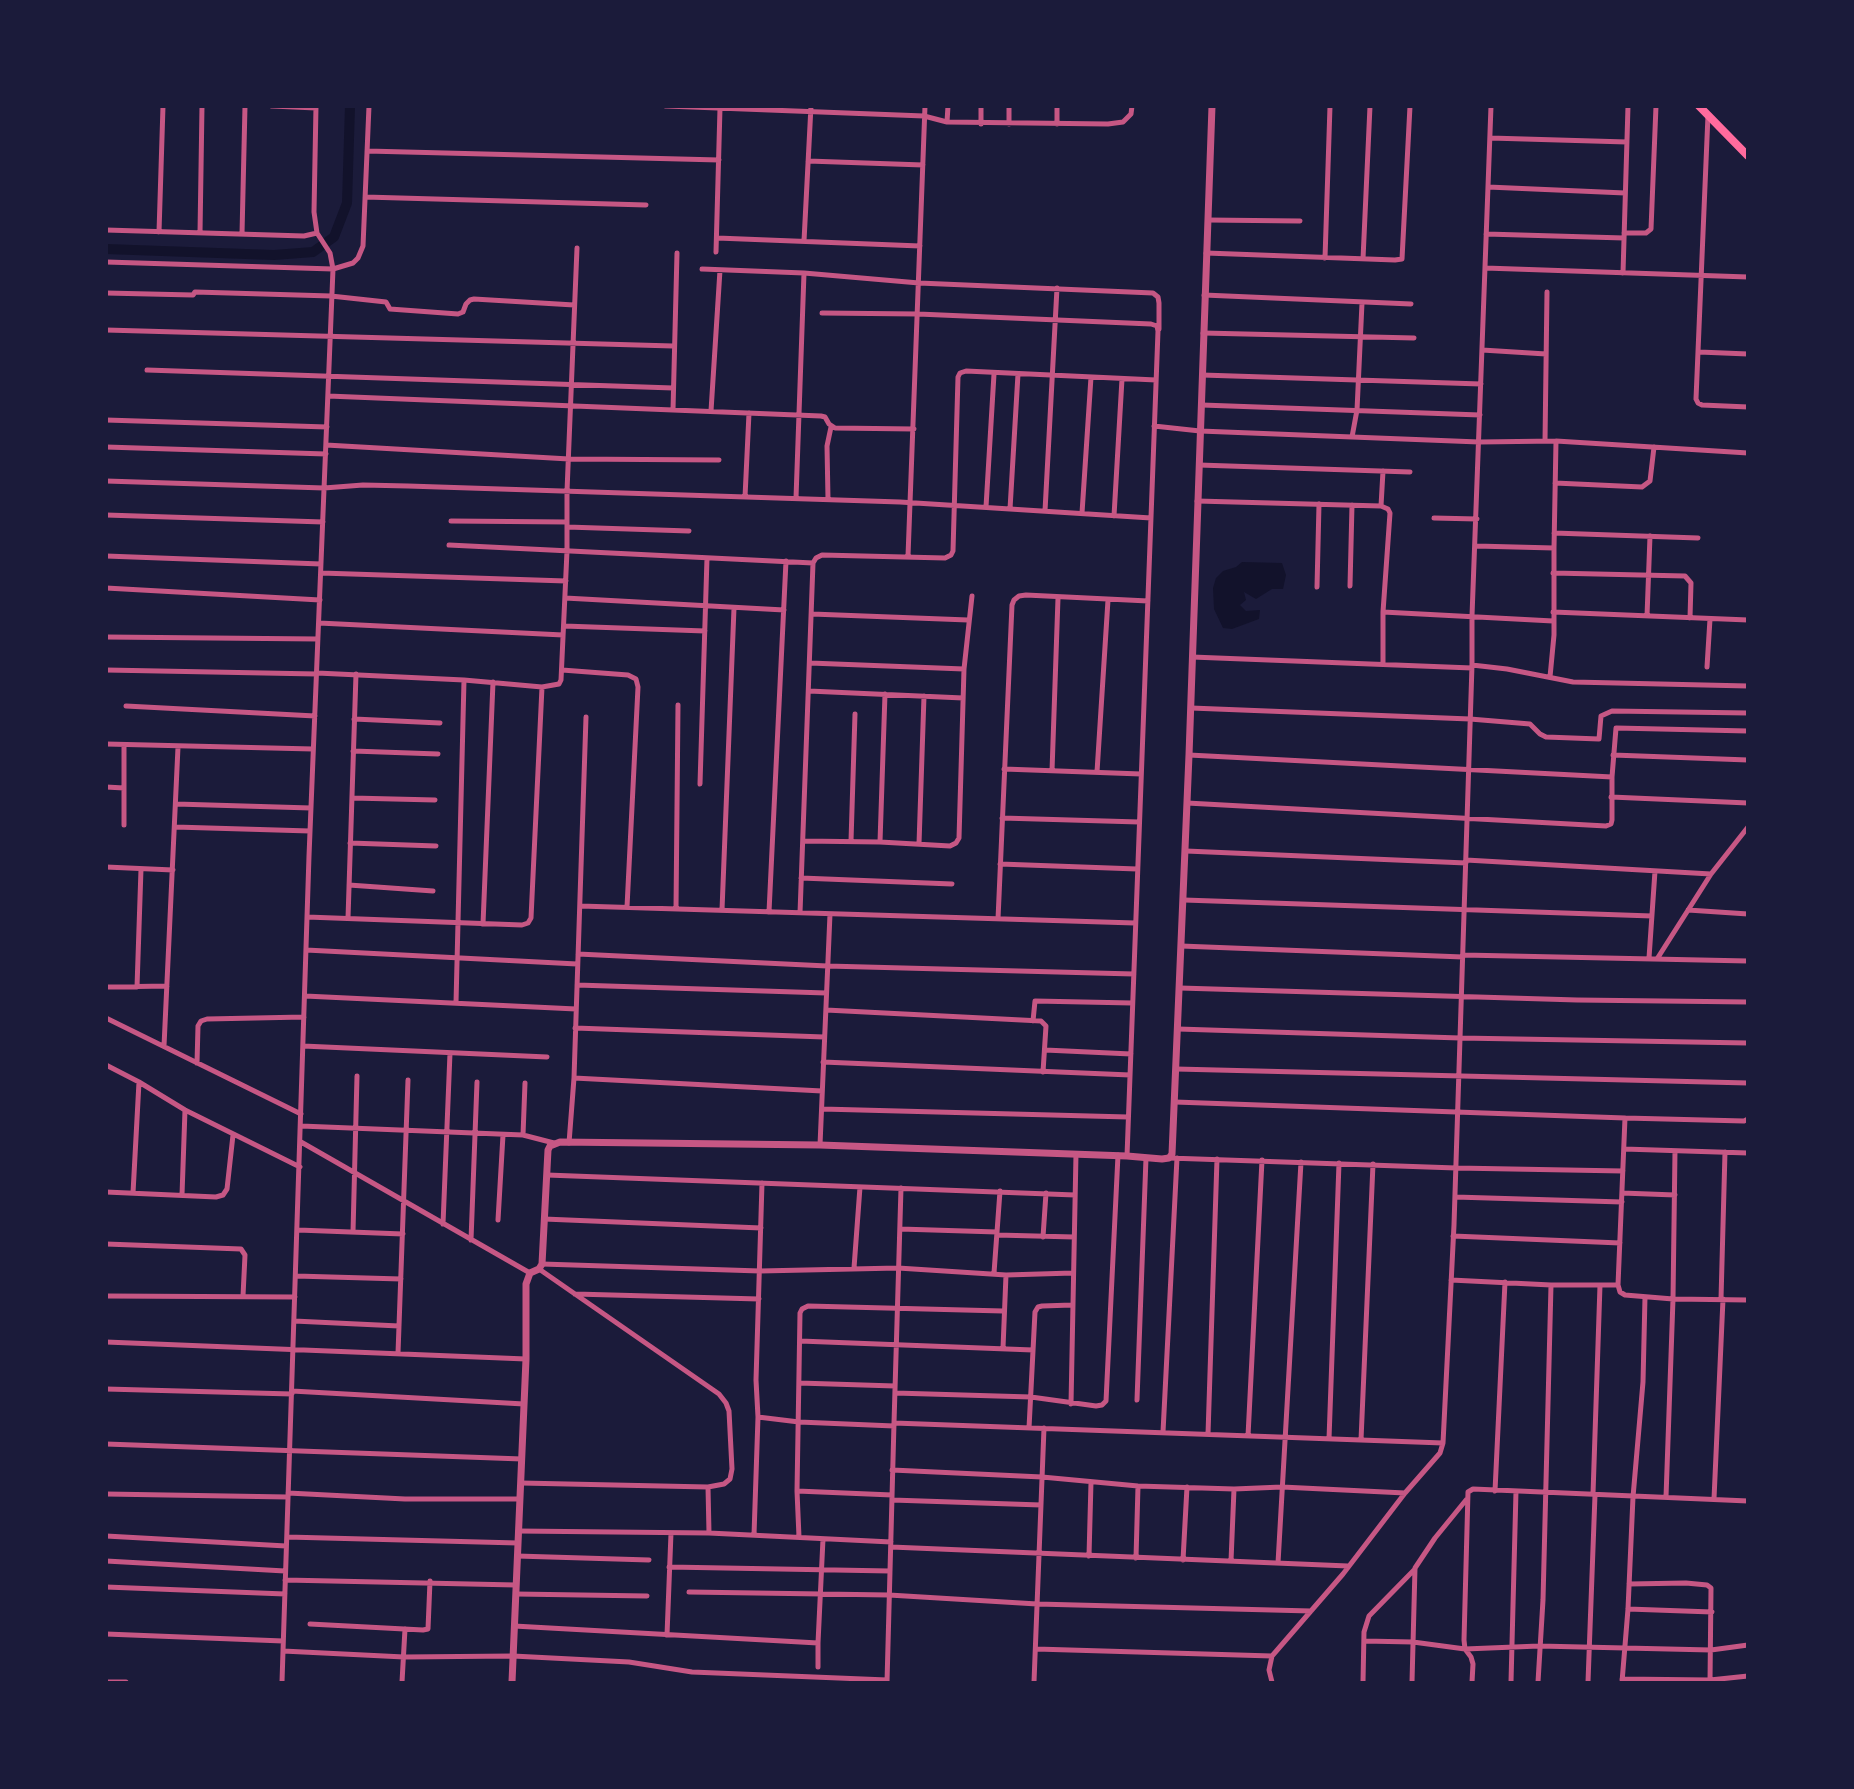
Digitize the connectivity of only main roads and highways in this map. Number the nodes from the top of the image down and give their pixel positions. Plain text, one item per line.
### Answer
1 (1698, 106) edge
2 (1748, 156) edge

1 - 2 main road

